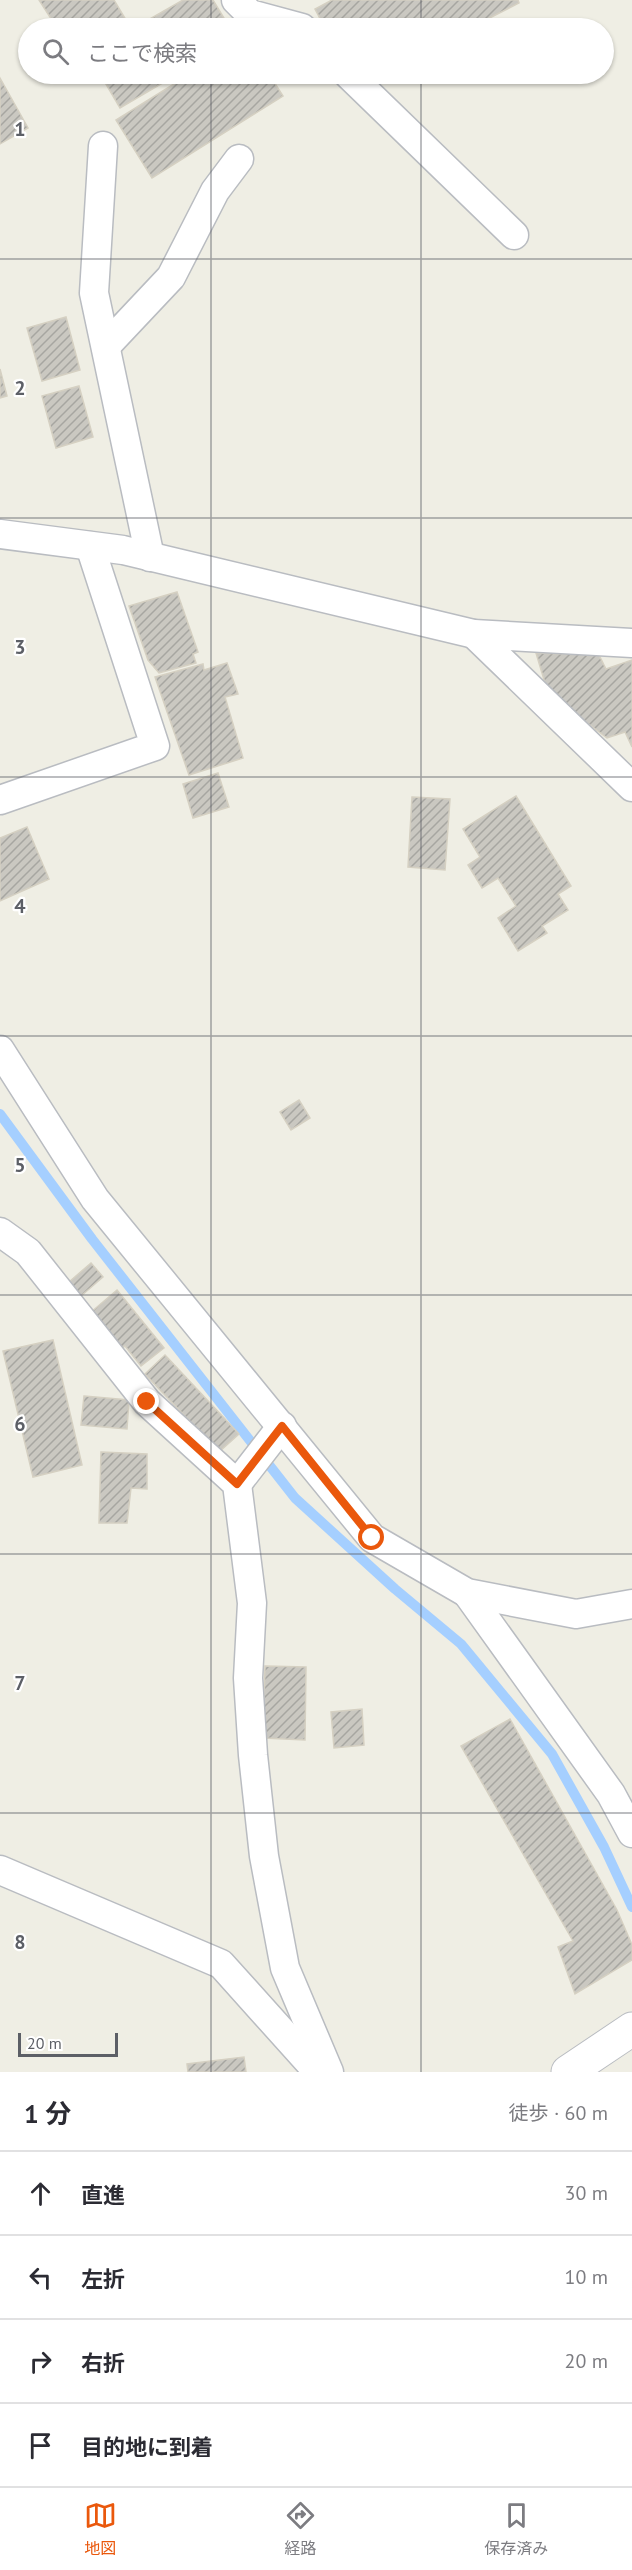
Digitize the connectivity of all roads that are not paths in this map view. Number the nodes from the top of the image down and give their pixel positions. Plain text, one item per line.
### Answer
1 (236, 0) edge
2 (265, 18) edge
3 (358, 84) edge
4 (103, 146) dead end
5 (239, 159) dead end
6 (514, 235) dead end
7 (106, 346) junction
8 (0, 534) edge
9 (90, 546) junction
10 (150, 557) junction
11 (474, 634) junction
12 (632, 643) edge
13 (632, 787) edge
14 (0, 800) edge
15 (0, 1050) edge
16 (0, 1232) edge
17 (278, 1431) junction
18 (241, 1478) junction
19 (467, 1593) junction
20 (632, 1604) edge
21 (632, 1833) edge
22 (0, 1870) edge
23 (632, 2029) edge
24 (318, 2072) edge
25 (329, 2072) edge
26 (568, 2072) edge

1 - 2 street
3 - 6 street
4 - 7 street
5 - 7 street
7 - 10 street
8 - 9 street
9 - 10 street
9 - 14 street
10 - 11 street
11 - 12 street
11 - 13 street
15 - 17 street
16 - 18 street
17 - 18 street
17 - 19 street
18 - 25 street
19 - 20 street
19 - 21 street
22 - 24 street
23 - 26 street

